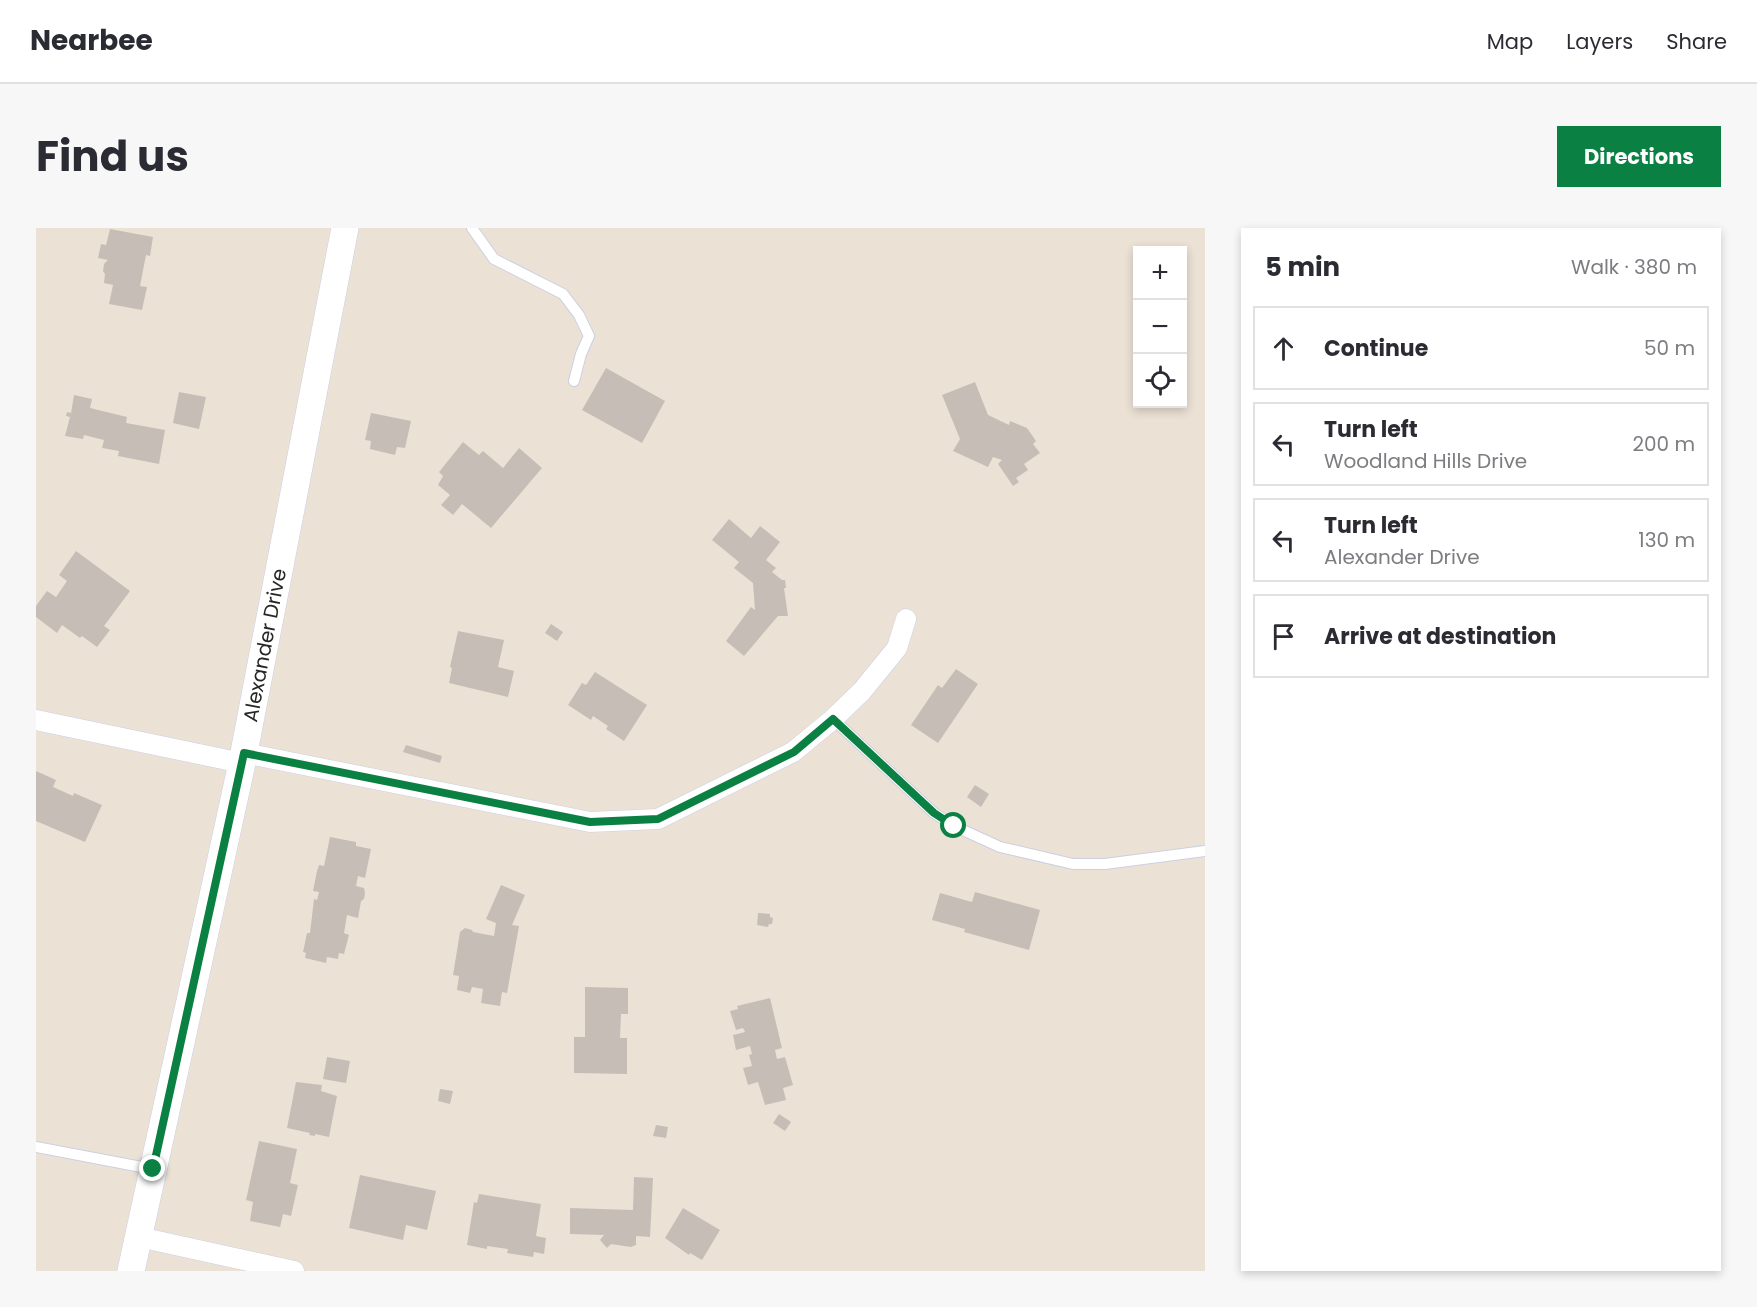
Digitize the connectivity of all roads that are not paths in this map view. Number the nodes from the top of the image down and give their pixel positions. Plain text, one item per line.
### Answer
1 (345, 228) edge
2 (472, 228) edge
3 (574, 381) dead end
4 (906, 619) dead end
5 (833, 719) junction
6 (36, 720) edge
7 (243, 758) junction
8 (1205, 850) edge
9 (36, 1147) edge
10 (153, 1169) junction
11 (139, 1237) junction
12 (131, 1271) edge
13 (294, 1271) edge

1 - 7 street, Alexander Drive
2 - 3 lane
4 - 5 street
5 - 7 street
5 - 8 lane
6 - 7 street
7 - 10 street, Alexander Drive
9 - 10 lane
10 - 11 street, Alexander Drive
11 - 12 street, Alexander Drive
11 - 13 street

